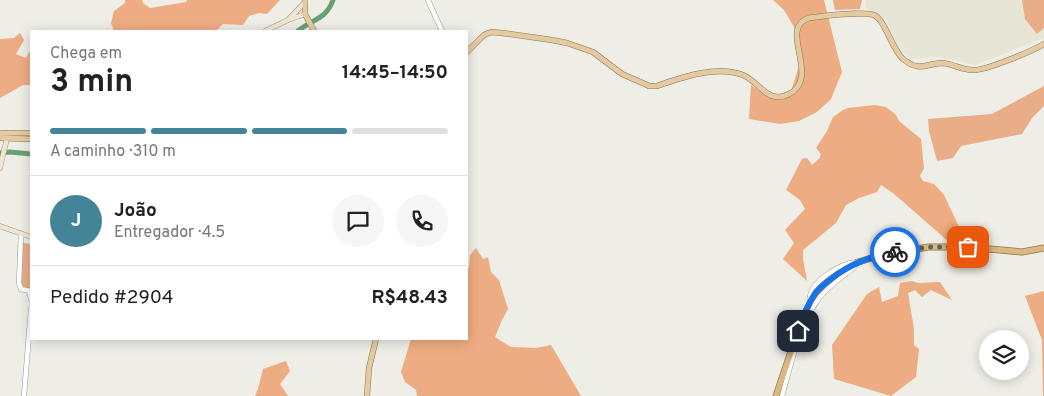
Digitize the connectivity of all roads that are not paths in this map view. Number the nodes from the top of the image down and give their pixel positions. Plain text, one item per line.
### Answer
1 (428, 0) edge
2 (305, 1) edge
3 (306, 16) junction
4 (288, 20) junction
5 (268, 30) edge
6 (313, 30) edge
7 (442, 30) edge
8 (1044, 44) edge
9 (468, 51) edge
10 (30, 132) edge
11 (0, 133) edge
12 (0, 138) edge
13 (7, 138) junction
14 (30, 139) edge
15 (0, 168) edge
16 (0, 226) edge
17 (21, 234) junction
18 (30, 237) edge
19 (1044, 248) edge
20 (860, 261) junction
21 (824, 285) junction
22 (30, 291) edge
23 (817, 291) junction
24 (30, 321) edge
25 (376, 340) edge
26 (24, 396) edge
27 (367, 396) edge
28 (776, 396) edge
29 (782, 396) edge

1 - 7 street
2 - 3 main road
2 - 4 main road
3 - 4 main road
3 - 6 main road
4 - 5 main road
8 - 9 main road
10 - 11 main road
12 - 13 main road
13 - 14 main road
13 - 15 main road
16 - 17 main road
17 - 18 main road
17 - 22 street
19 - 20 highway
20 - 21 highway
20 - 21 street
21 - 23 highway
23 - 28 highway
23 - 29 street
24 - 26 street
25 - 27 main road

